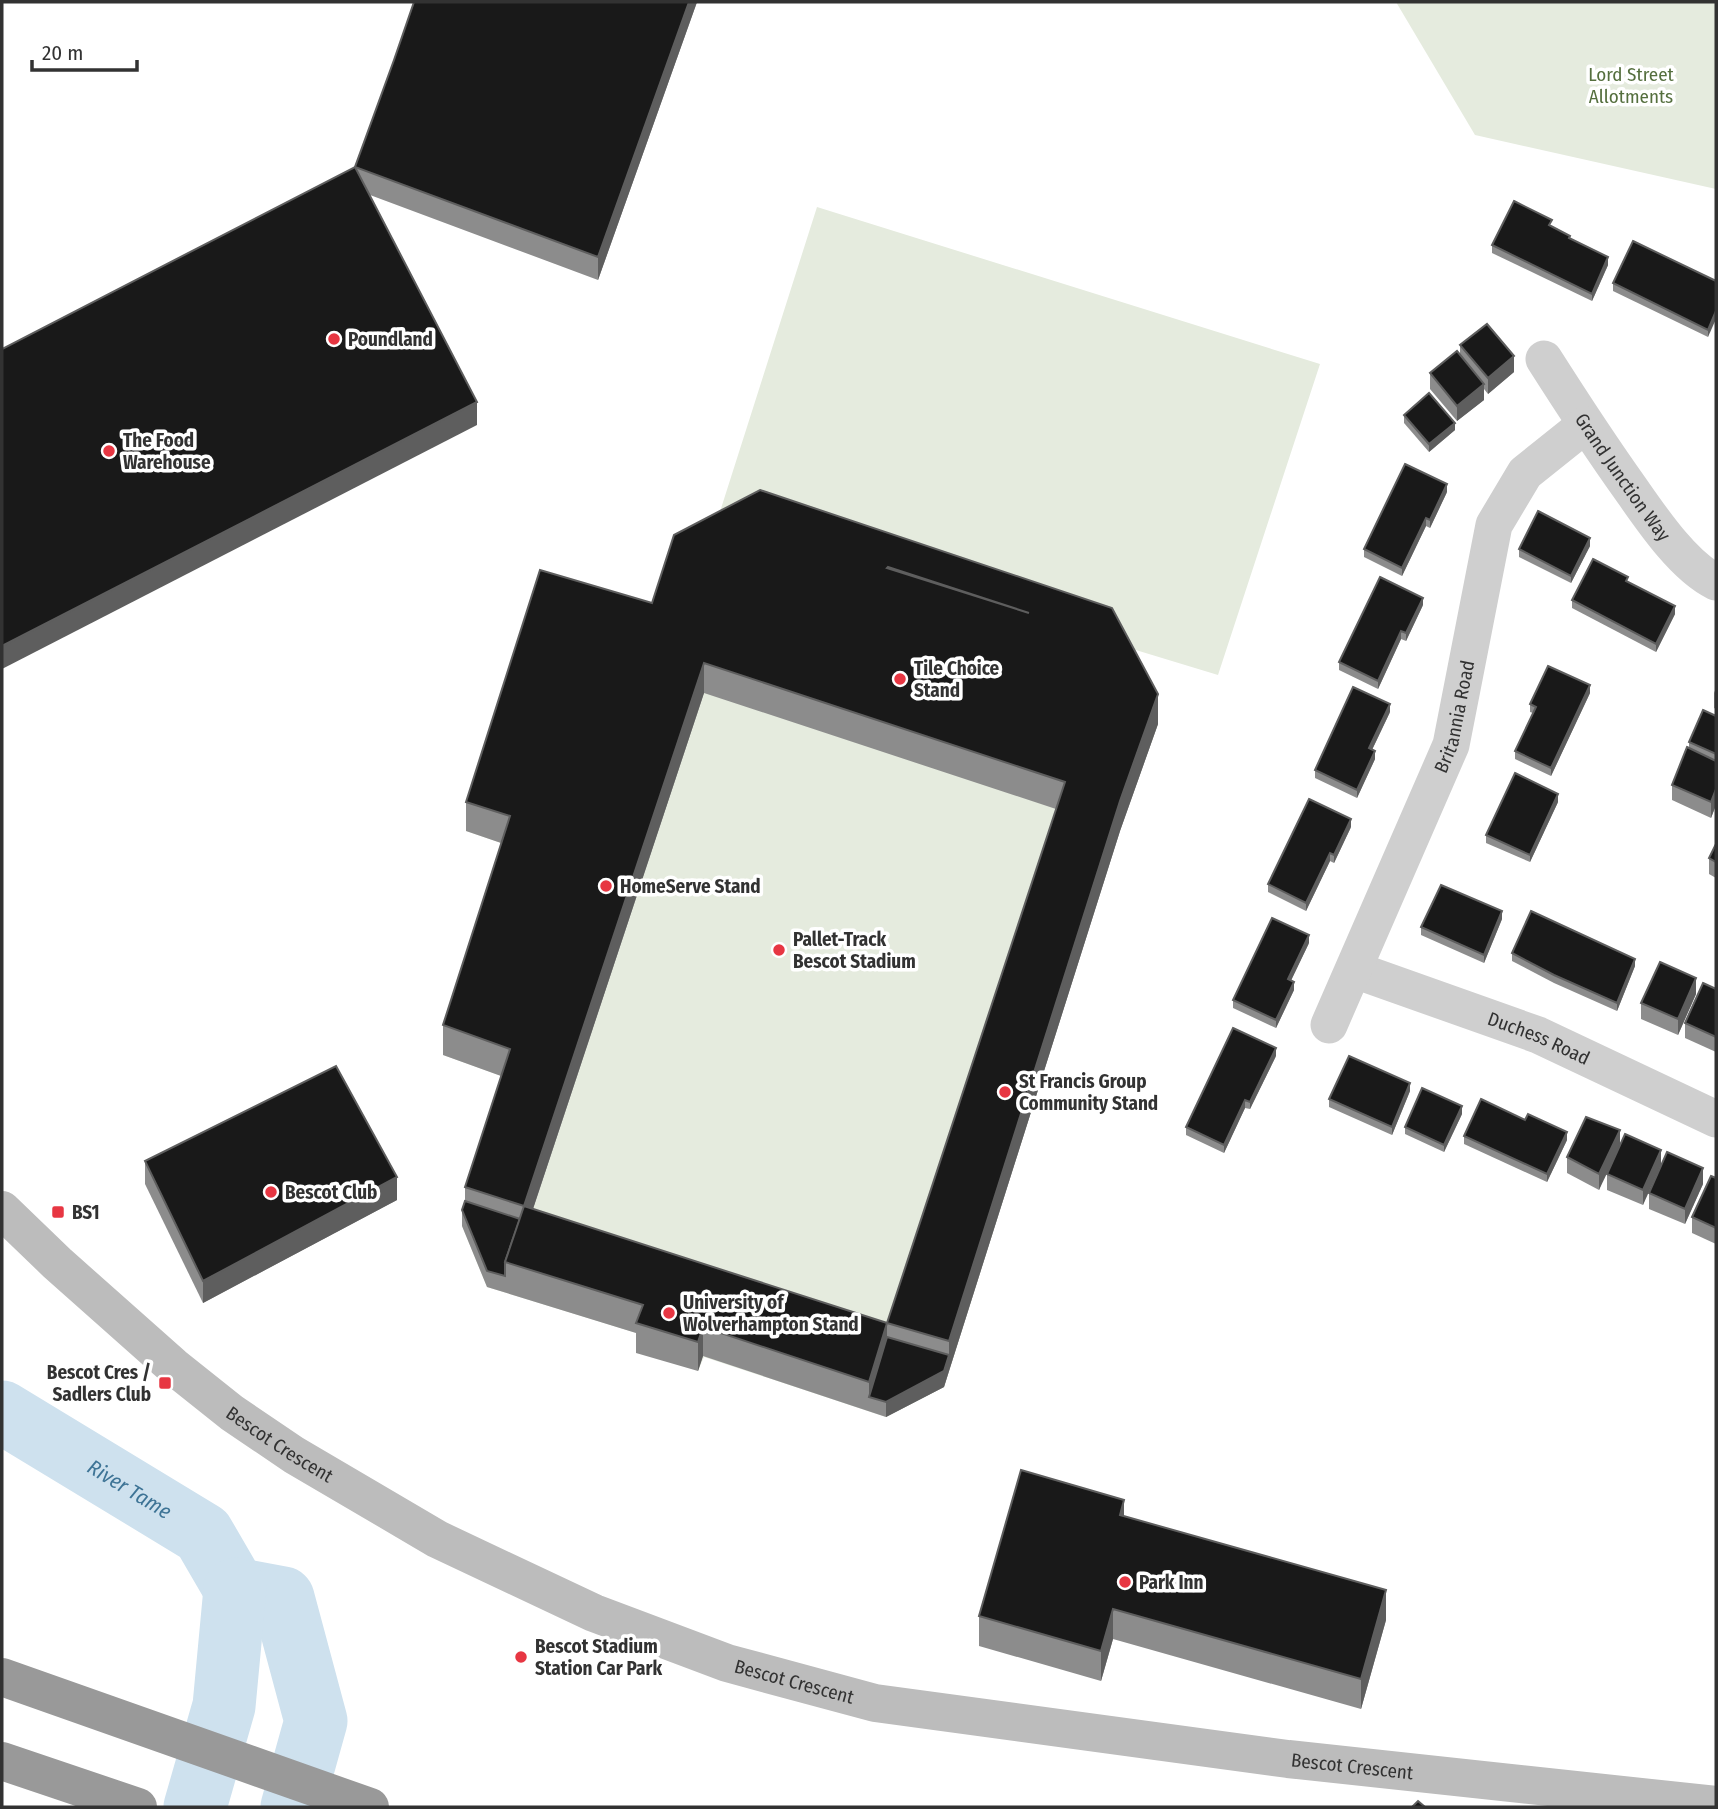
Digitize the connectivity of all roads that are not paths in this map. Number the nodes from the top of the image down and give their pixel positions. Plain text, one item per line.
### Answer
1 (1544, 359) dead end
2 (1585, 425) junction
3 (1716, 582) edge
4 (1355, 970) junction
5 (1329, 1025) dead end
6 (1716, 1119) edge
7 (2, 1210) edge
8 (2, 1677) edge
9 (2, 1761) edge
10 (1716, 1805) edge
11 (138, 1807) edge
12 (370, 1807) edge

1 - 2 street, Grand Junction Way
2 - 3 street, Grand Junction Way
2 - 4 street, Britannia Road
4 - 5 street, Britannia Road
4 - 6 street, Duchess Road
7 - 10 street, Bescot Crescent
8 - 12 highway
9 - 11 highway

